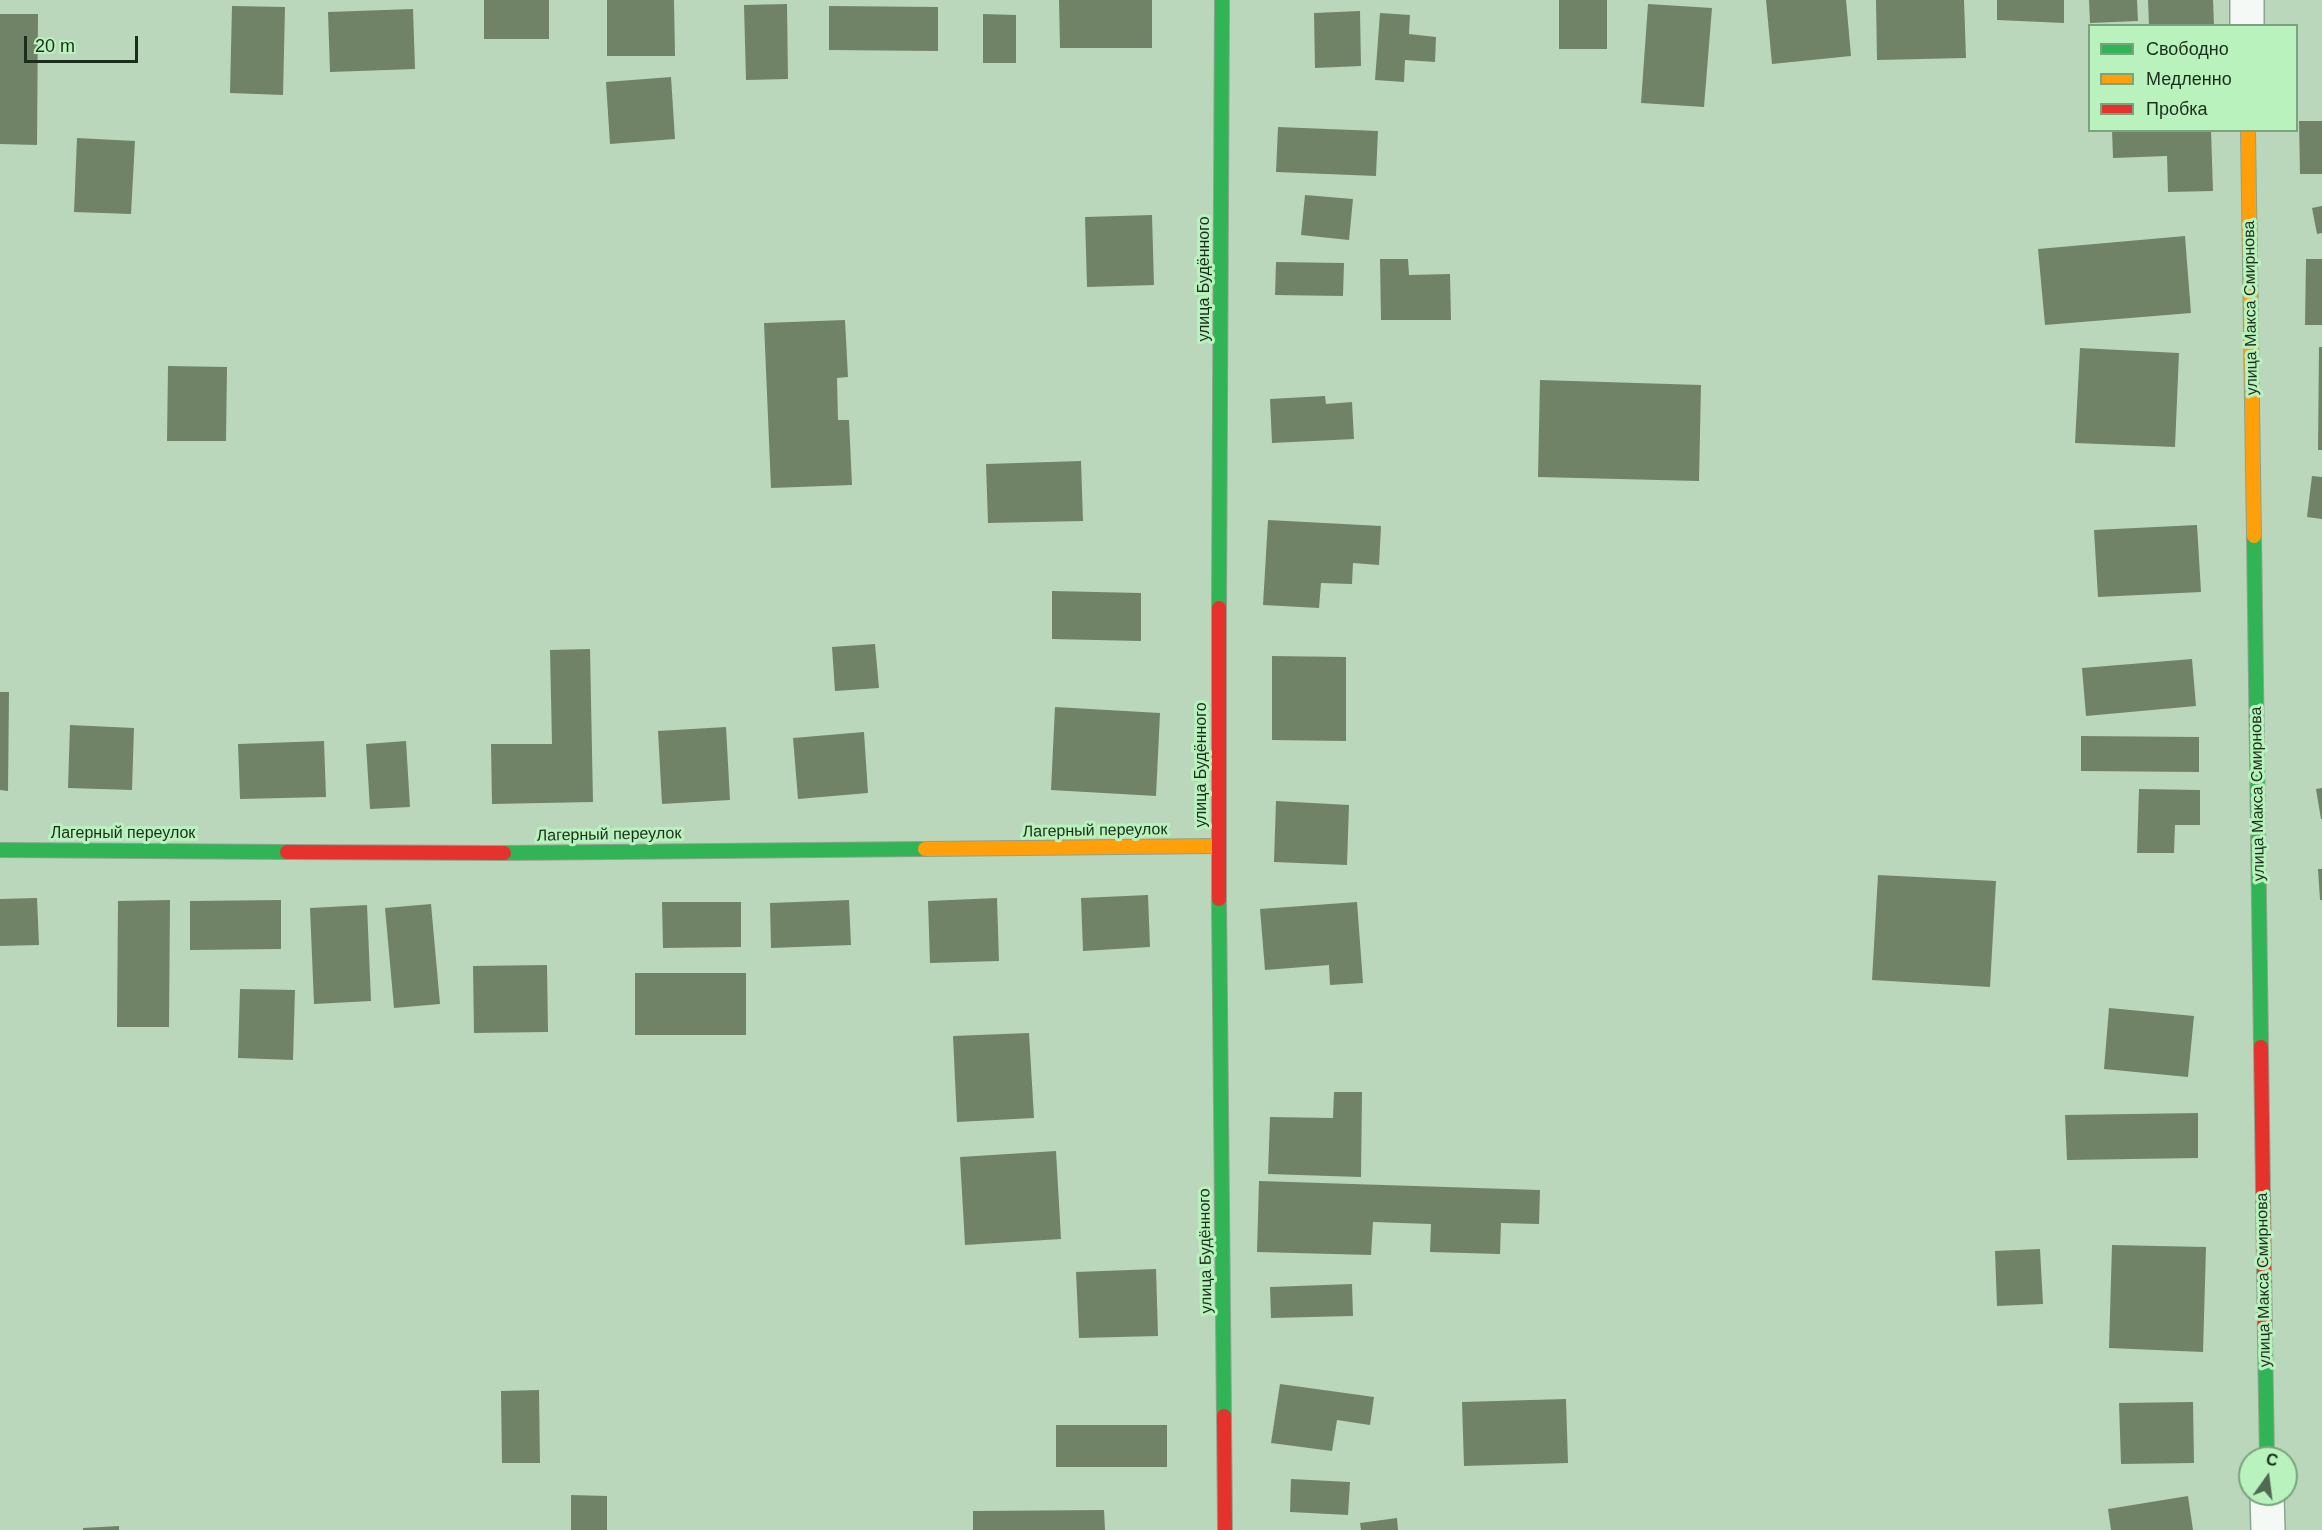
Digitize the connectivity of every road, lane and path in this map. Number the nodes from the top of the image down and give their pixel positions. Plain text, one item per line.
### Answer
1 (1222, 0) edge
2 (2247, 0) edge
3 (2247, 24) edge
4 (2248, 132) edge
5 (1218, 846) junction
6 (0, 850) edge
7 (2267, 1446) edge
8 (2267, 1506) edge
9 (1226, 1530) edge
10 (2268, 1530) edge

1 - 5 street, улица Будённого
2 - 3 street
4 - 7 street, улица Макса Смирнова
5 - 6 street, Лагерный переулок
5 - 9 street, улица Будённого
8 - 10 street

